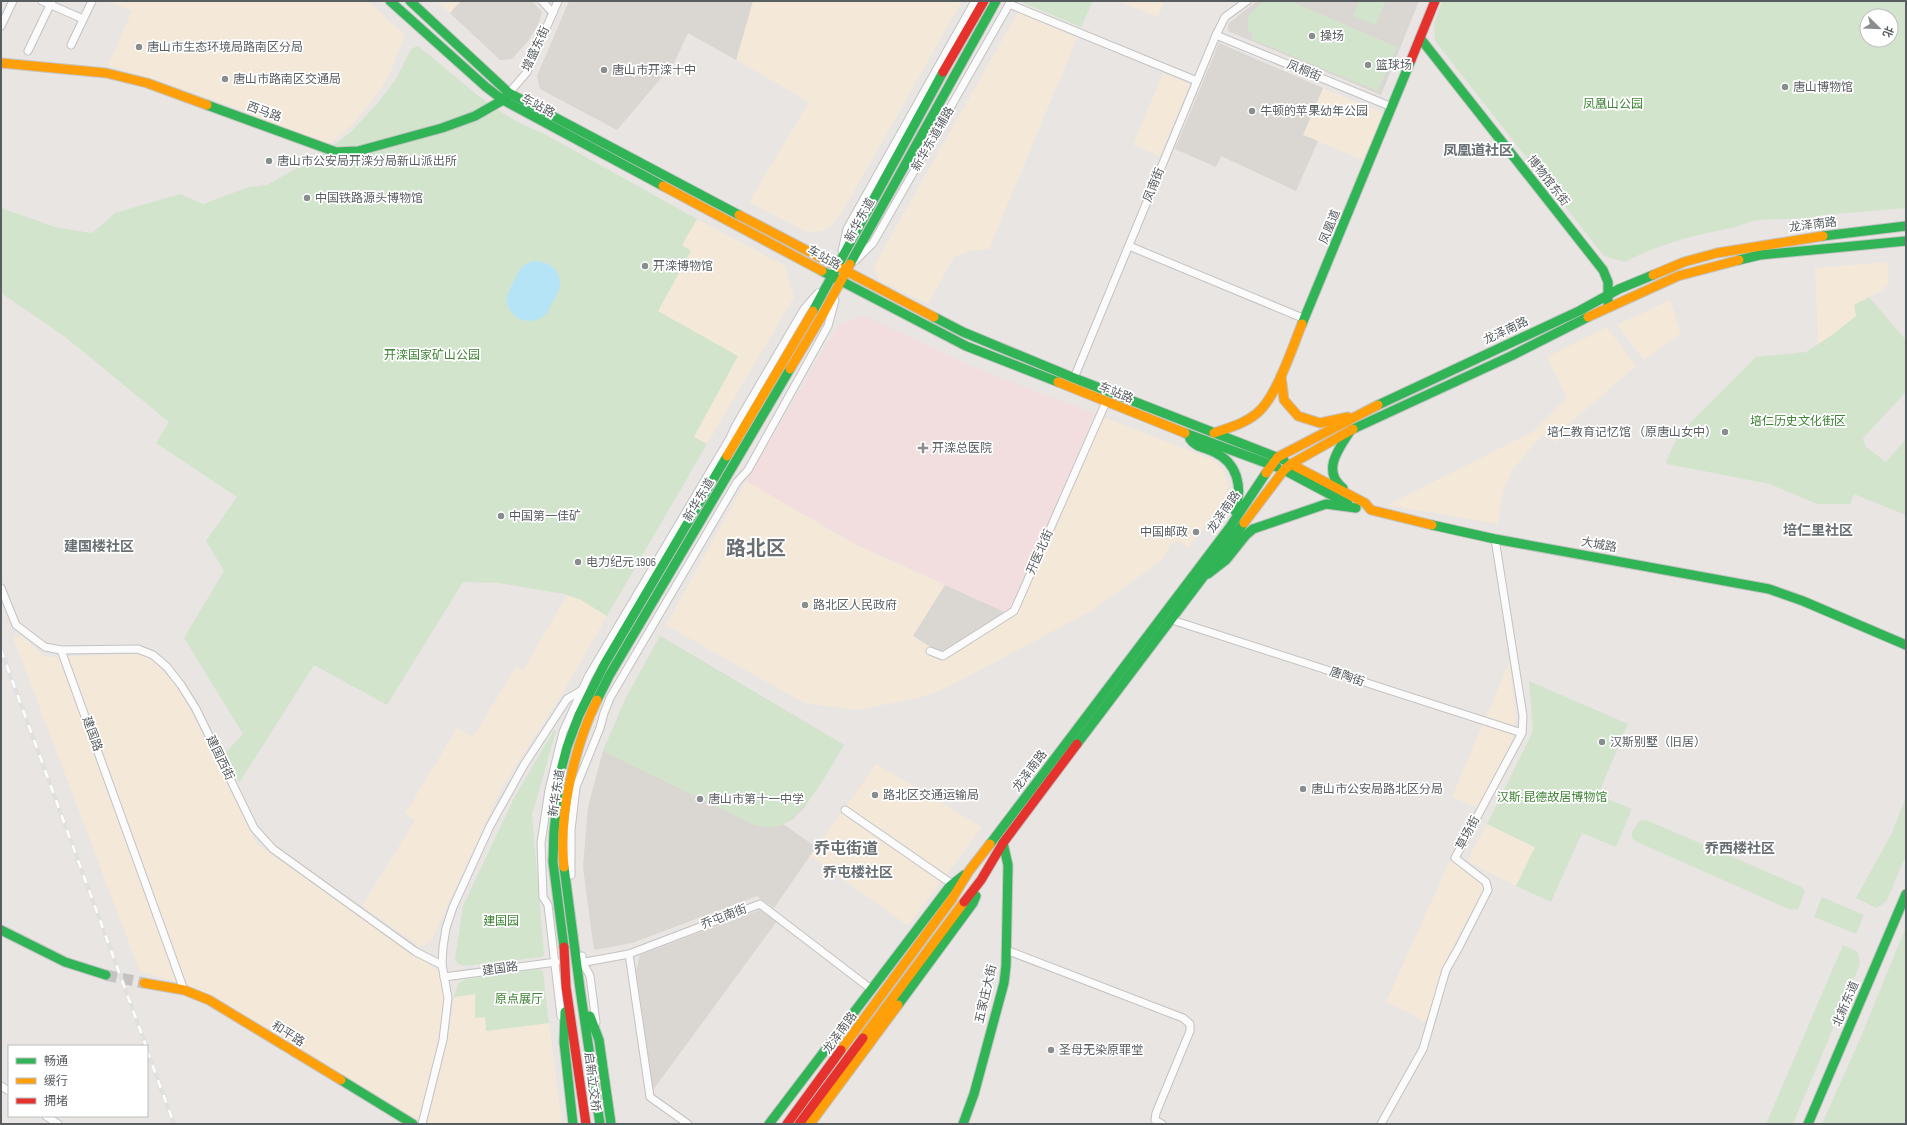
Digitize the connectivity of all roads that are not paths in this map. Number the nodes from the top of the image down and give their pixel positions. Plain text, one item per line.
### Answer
1 (13, 1) edge
2 (42, 1) edge
3 (92, 1) edge
4 (390, 1) edge
5 (410, 1) edge
6 (542, 1) edge
7 (558, 1) edge
8 (975, 1) edge
9 (984, 1) edge
10 (996, 1) edge
11 (1247, 1) edge
12 (1435, 1) edge
13 (51, 3) edge
14 (1010, 3) edge
15 (552, 13) junction
16 (83, 19) junction
17 (1, 26) edge
18 (1216, 35) junction
19 (1420, 38) junction
20 (72, 45) dead end
21 (28, 51) dead end
22 (1, 63) edge
23 (1197, 81) junction
24 (506, 96) junction
25 (1392, 107) junction
26 (1906, 226) edge
27 (1906, 241) edge
28 (1129, 246) junction
29 (842, 269) junction
30 (836, 278) junction
31 (1609, 295) junction
32 (1608, 308) junction
33 (1305, 319) junction
34 (1282, 376) junction
35 (1074, 378) junction
36 (1106, 402) junction
37 (1352, 417) junction
38 (1351, 430) junction
39 (1214, 433) junction
40 (1188, 434) junction
41 (1275, 460) junction
42 (1287, 467) junction
43 (1368, 506) junction
44 (1356, 508) junction
45 (1230, 527) junction
46 (1495, 539) junction
47 (1203, 578) junction
48 (1, 588) edge
49 (1172, 620) junction
50 (1906, 645) edge
51 (61, 650) junction
52 (930, 651) dead end
53 (592, 688) junction
54 (581, 691) junction
55 (1522, 733) junction
56 (845, 810) dead end
57 (1003, 843) junction
58 (969, 871) junction
59 (982, 880) junction
60 (952, 884) junction
61 (1906, 894) edge
62 (1, 930) edge
63 (1006, 950) junction
64 (629, 954) junction
65 (556, 962) junction
66 (580, 963) junction
67 (442, 965) junction
68 (106, 975) tunnel mouth
69 (444, 977) junction
70 (144, 983) tunnel mouth
71 (566, 986) junction
72 (580, 989) junction
73 (871, 989) junction
74 (184, 990) junction
75 (599, 1040) junction
76 (564, 1042) junction
77 (575, 1044) joint
78 (590, 1050) joint
79 (48, 1117) edge
80 (58, 1124) edge
81 (413, 1124) edge
82 (422, 1124) edge
83 (573, 1124) edge
84 (586, 1124) edge
85 (600, 1124) edge
86 (611, 1124) edge
87 (688, 1124) edge
88 (769, 1124) edge
89 (787, 1124) edge
90 (799, 1124) edge
91 (810, 1124) edge
92 (963, 1124) edge
93 (1162, 1124) edge
94 (1380, 1124) edge
95 (1808, 1124) edge

1 - 17 street
2 - 13 street
3 - 16 street
4 - 24 main road, 车站路
5 - 24 main road, 车站路
6 - 15 street
7 - 15 street, 增盛东街
8 - 29 street
9 - 29 main road, 新华东道
10 - 29 main road, 新华东道
11 - 18 street, 凤南街
12 - 19 main road, 凤凰道
13 - 16 street
13 - 21 street
14 - 23 street
14 - 29 street, 新华东道辅路
15 - 24 street, 增盛东街
16 - 20 street
18 - 23 street, 凤南街
18 - 25 street, 凤桐街
19 - 25 main road, 凤凰道
19 - 31 main road, 博物馆东街
22 - 24 main road, 西马路
23 - 28 street, 凤南街
24 - 29 main road, 车站路
24 - 30 main road, 车站路
25 - 33 main road, 凤凰道
26 - 31 main road, 龙泽南路
27 - 32 main road, 龙泽南路
28 - 33 street
28 - 35 street, 凤南街
29 - 30 main road, 新华东道
29 - 35 main road, 车站路
30 - 36 main road, 车站路
30 - 53 main road, 新华东道
30 - 54 street
30 - 66 street
30 - 66 main road, 新华东道
31 - 32 main road, 博物馆东街
31 - 37 main road, 龙泽南路
32 - 38 main road, 龙泽南路
33 - 34 main road, 凤凰道
34 - 37 main road
34 - 39 main road, 凤凰道
35 - 39 main road, 车站路
36 - 40 main road, 车站路
36 - 52 street, 开医北街
37 - 41 main road, 龙泽南路
38 - 42 main road, 龙泽南路
38 - 43 main road
39 - 41 main road, 车站路
40 - 41 main road, 车站路
40 - 45 main road
41 - 42 main road, 车站路
41 - 45 main road, 龙泽南路
42 - 43 main road, 大城路
42 - 44 main road
42 - 47 main road, 龙泽南路
43 - 44 main road
43 - 46 main road, 大城路
44 - 47 main road
45 - 58 main road, 龙泽南路
46 - 50 main road, 大城路
46 - 55 street, 草场街
47 - 49 main road, 龙泽南路
48 - 51 street, 建国西街
49 - 55 street, 唐陶街
49 - 57 main road, 龙泽南路
51 - 67 street, 建国西街
51 - 74 street, 建国路
53 - 54 street
53 - 71 main road, 新华东道
54 - 65 street
54 - 67 street
55 - 94 street, 草场街
56 - 60 street
57 - 59 main road, 龙泽南路
57 - 63 main road, 五家庄大街
58 - 60 main road
58 - 89 main road, 龙泽南路
59 - 90 main road, 龙泽南路
59 - 91 main road
60 - 73 main road
61 - 95 main road, 北新东道
62 - 68 main road
63 - 92 main road, 五家庄大街
63 - 93 street
64 - 66 street, 乔屯南街
64 - 73 street, 乔屯南街
64 - 87 street
65 - 69 street, 建国路
65 - 76 street
66 - 72 main road, 新华东道
66 - 75 street
67 - 69 street
69 - 82 street
70 - 74 main road, 和平路
71 - 76 main road
71 - 77 main road, 新华东道
72 - 75 main road
72 - 78 main road, 新华东道
73 - 88 main road
74 - 81 main road, 和平路
75 - 86 main road
76 - 83 main road
77 - 84 main road, 启新立交桥
78 - 85 main road, 启新立交桥
79 - 80 street

